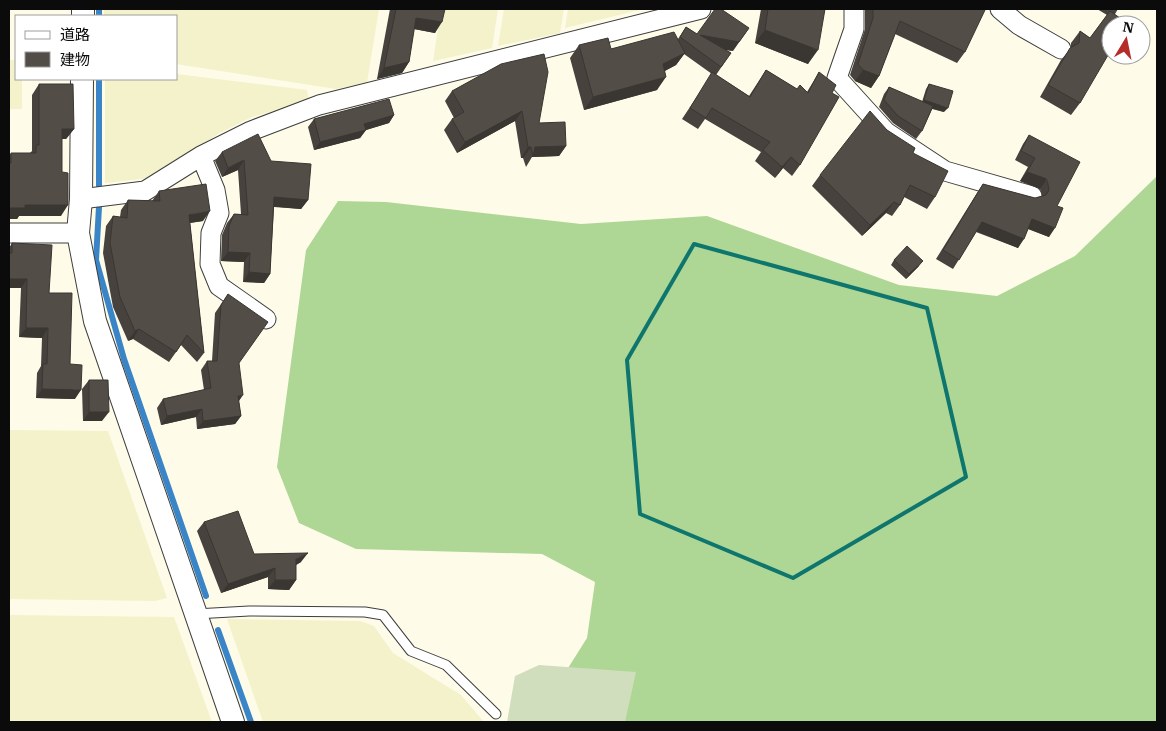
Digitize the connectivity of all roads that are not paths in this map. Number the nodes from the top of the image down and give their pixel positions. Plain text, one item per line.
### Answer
1 (701, 9) edge
2 (854, 9) edge
3 (1000, 9) edge
4 (1060, 48) dead end
5 (82, 80) edge
6 (201, 156) junction
7 (1032, 196) edge
8 (81, 199) junction
9 (9, 233) edge
10 (78, 233) junction
11 (266, 319) edge
12 (195, 614) junction
13 (496, 714) dead end
14 (233, 722) edge

1 - 6 street
2 - 7 street
3 - 4 street
5 - 8 street
6 - 8 street
6 - 11 street
8 - 10 street
9 - 10 street
10 - 12 street
12 - 13 lane
12 - 14 street

